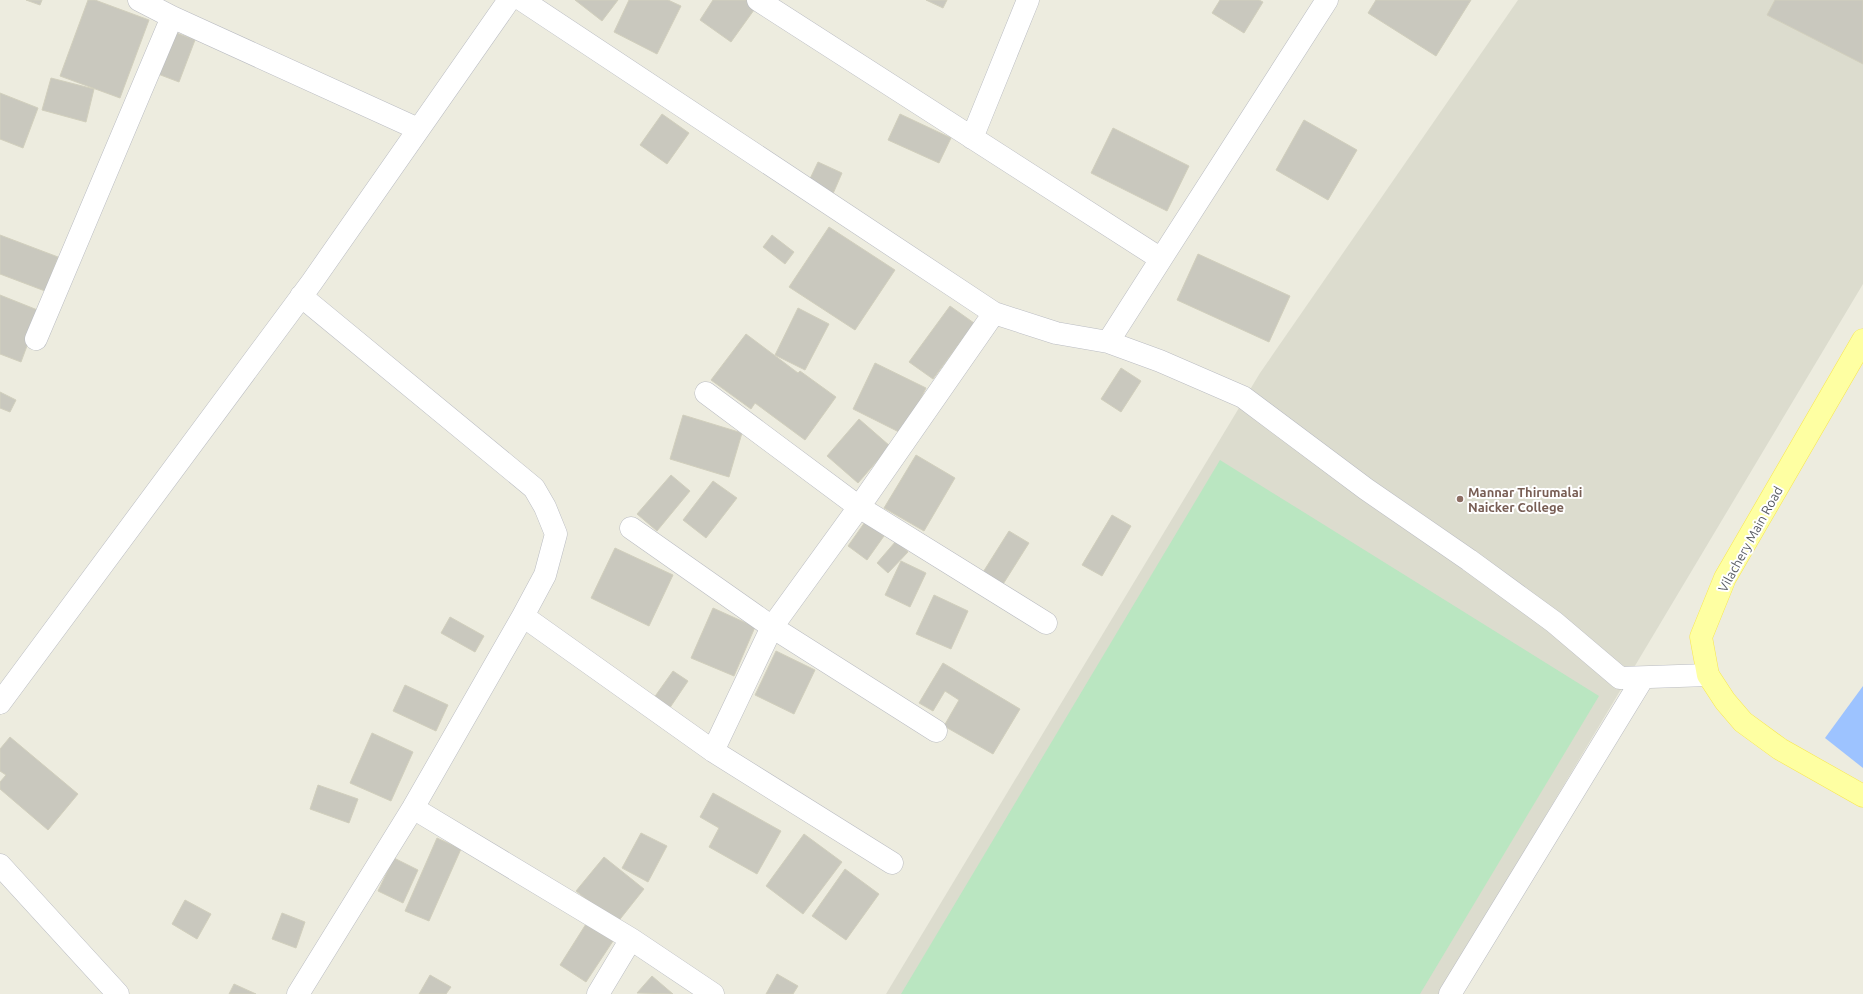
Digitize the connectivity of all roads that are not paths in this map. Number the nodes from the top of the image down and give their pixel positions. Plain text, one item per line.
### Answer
1 (139, 0) edge
2 (509, 0) edge
3 (522, 0) edge
4 (758, 0) edge
5 (1028, 0) edge
6 (1327, 0) edge
7 (172, 17) junction
8 (418, 129) junction
9 (972, 138) junction
10 (1162, 259) junction
11 (300, 296) junction
12 (994, 313) junction
13 (36, 339) dead end
14 (1863, 340) edge
15 (1108, 342) junction
16 (706, 393) dead end
17 (859, 507) junction
18 (631, 528) dead end
19 (523, 616) junction
20 (1046, 623) dead end
21 (772, 627) junction
22 (1708, 675) junction
23 (1643, 678) junction
24 (0, 703) edge
25 (936, 731) dead end
26 (713, 750) junction
27 (1863, 796) edge
28 (412, 808) junction
29 (892, 863) dead end
30 (0, 865) edge
31 (631, 939) junction
32 (306, 991) edge
33 (118, 994) edge
34 (598, 994) edge
35 (713, 994) edge
36 (1450, 994) edge

1 - 7 street
2 - 8 street
3 - 12 street
4 - 9 street
5 - 9 street
6 - 10 street
7 - 8 street
7 - 13 street
8 - 11 street
9 - 10 street
10 - 15 street
11 - 19 street
11 - 24 street
12 - 15 street
12 - 17 street
14 - 22 main road, Vilachery Main Road
15 - 23 street
16 - 17 street
17 - 20 street
17 - 21 street
18 - 21 street
19 - 26 street
19 - 28 street
21 - 25 street
21 - 26 street
22 - 23 street
22 - 27 main road, Vilachery Main Road
23 - 36 street
26 - 29 street
28 - 31 street
28 - 32 street
30 - 33 street
31 - 34 street
31 - 35 street

